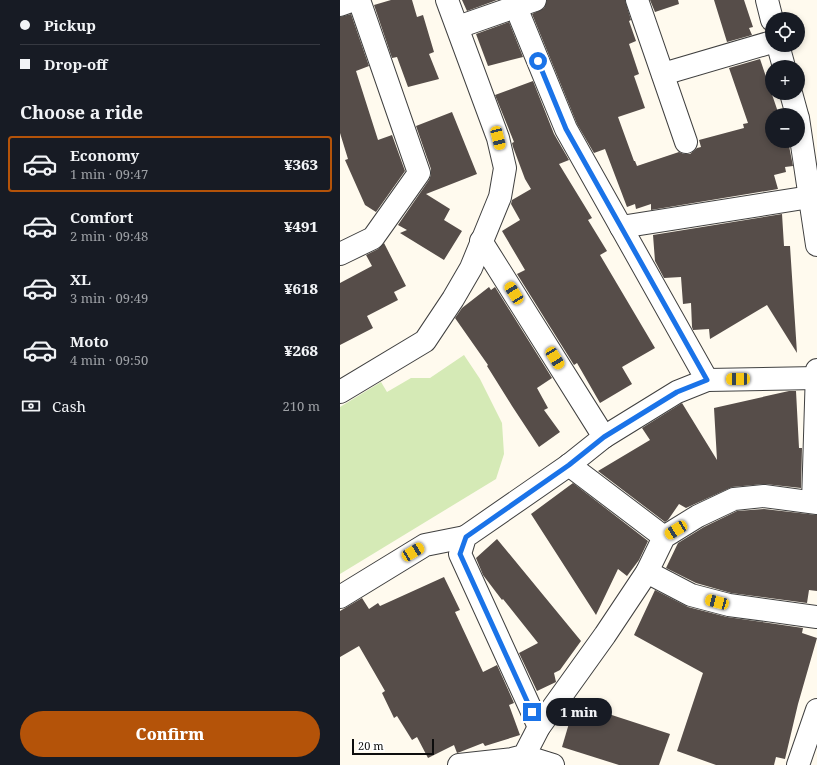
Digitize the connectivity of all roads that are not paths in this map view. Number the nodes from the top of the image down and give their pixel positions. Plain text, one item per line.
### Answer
1 (354, 0) edge
2 (359, 0) edge
3 (447, 0) edge
4 (637, 0) edge
5 (767, 0) edge
6 (522, 2) edge
7 (340, 5) edge
8 (770, 12) edge
9 (458, 27) junction
10 (765, 44) edge
11 (663, 74) junction
12 (686, 142) dead end
13 (803, 148) edge
14 (810, 197) junction
15 (621, 227) junction
16 (481, 240) junction
17 (817, 246) edge
18 (340, 254) edge
19 (817, 370) edge
20 (817, 378) edge
21 (707, 380) junction
22 (340, 392) edge
23 (604, 437) junction
24 (569, 465) junction
25 (815, 502) edge
26 (466, 537) junction
27 (664, 537) junction
28 (647, 572) junction
29 (340, 597) edge
30 (817, 617) edge
31 (817, 710) edge
32 (539, 727) junction
33 (524, 756) junction
34 (459, 765) edge
35 (553, 765) edge
36 (798, 765) edge

1 - 7 street
2 - 18 street
3 - 9 street
4 - 11 street
5 - 8 street
6 - 9 street
6 - 15 street
9 - 16 street
10 - 11 street
11 - 12 street
13 - 14 street
14 - 15 street
14 - 17 street
15 - 21 street
16 - 22 street
16 - 23 street
19 - 20 street
20 - 21 street
20 - 25 street
21 - 23 street
23 - 24 street
24 - 26 street
24 - 27 street
25 - 27 street
26 - 29 street
26 - 32 street
27 - 28 street
28 - 30 street
28 - 32 street
31 - 36 street
32 - 33 street
33 - 34 street
33 - 35 street

